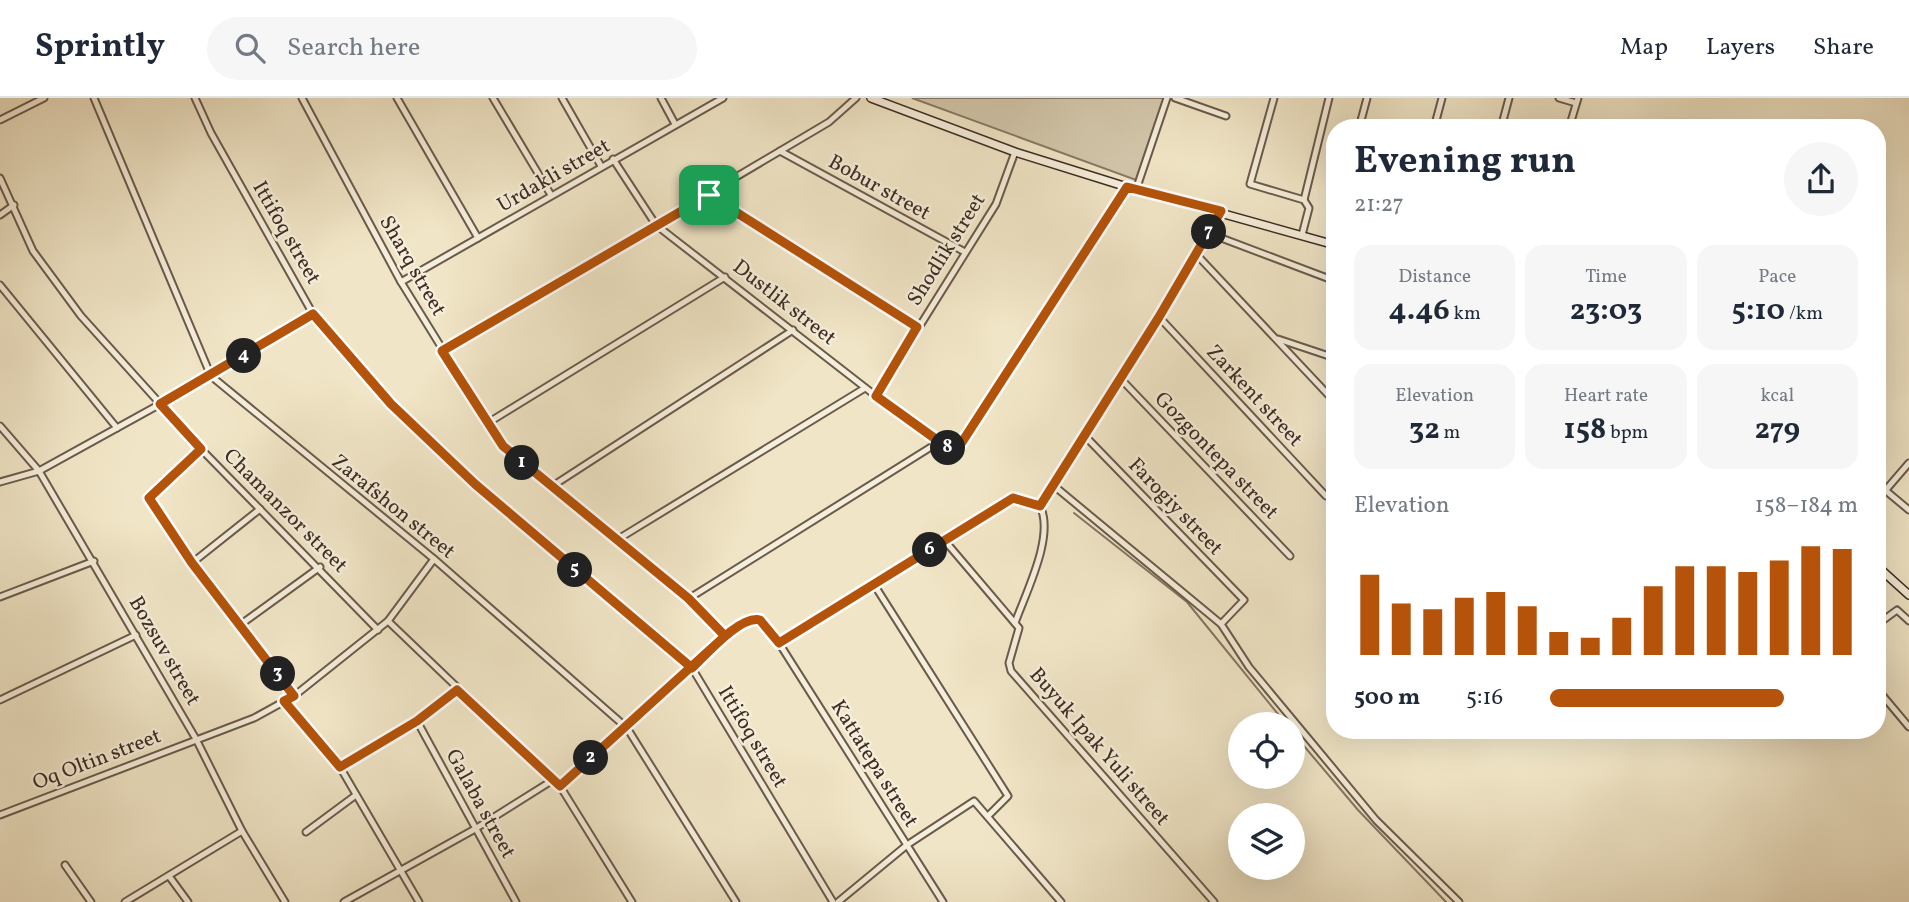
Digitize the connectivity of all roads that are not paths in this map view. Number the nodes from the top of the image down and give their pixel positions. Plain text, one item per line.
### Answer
1 (44, 98) edge
2 (94, 98) edge
3 (195, 98) edge
4 (302, 98) edge
5 (397, 98) edge
6 (493, 98) edge
7 (562, 98) edge
8 (660, 98) edge
9 (723, 98) edge
10 (856, 98) edge
11 (871, 98) edge
12 (1167, 98) edge
13 (1175, 98) edge
14 (1274, 98) edge
15 (1329, 98) edge
16 (1367, 98) edge
17 (1442, 98) edge
18 (1509, 98) edge
19 (1559, 98) edge
20 (1577, 101) edge
21 (1226, 116) dead end
22 (1361, 119) edge
23 (1436, 119) edge
24 (1503, 119) edge
25 (1572, 119) edge
26 (0, 120) edge
27 (675, 124) junction
28 (780, 151) junction
29 (1015, 152) junction
30 (613, 159) junction
31 (601, 166) junction
32 (0, 178) edge
33 (1127, 187) junction
34 (1136, 190) junction
35 (551, 195) junction
36 (709, 195) junction
37 (1304, 200) junction
38 (14, 205) junction
39 (1221, 211) junction
40 (0, 215) edge
41 (656, 225) junction
42 (1208, 233) junction
43 (1302, 235) junction
44 (478, 239) junction
45 (1326, 242) edge
46 (963, 251) junction
47 (1196, 254) junction
48 (725, 277) junction
49 (1326, 278) edge
50 (401, 282) junction
51 (0, 285) edge
52 (313, 314) junction
53 (1159, 317) junction
54 (917, 327) junction
55 (793, 330) junction
56 (1275, 338) junction
57 (442, 351) junction
58 (1326, 355) edge
59 (211, 376) junction
60 (1120, 379) junction
61 (865, 388) junction
62 (1326, 392) edge
63 (876, 396) junction
64 (160, 404) junction
65 (486, 424) junction
66 (0, 426) edge
67 (117, 428) junction
68 (1084, 435) junction
69 (939, 442) junction
70 (201, 449) junction
71 (1909, 463) edge
72 (39, 471) junction
73 (0, 482) edge
74 (1053, 485) junction
75 (551, 487) junction
76 (1886, 489) edge
77 (1886, 491) edge
78 (1326, 496) dead end
79 (1040, 506) junction
80 (260, 509) junction
81 (1909, 510) edge
82 (615, 541) junction
83 (945, 541) junction
84 (1290, 556) dead end
85 (434, 559) junction
86 (94, 561) junction
87 (192, 563) junction
88 (320, 567) junction
89 (1886, 574) edge
90 (875, 586) junction
91 (1909, 595) edge
92 (0, 597) edge
93 (688, 598) junction
94 (1886, 618) edge
95 (388, 621) junction
96 (1909, 621) edge
97 (1015, 623) junction
98 (1220, 624) junction
99 (240, 625) junction
100 (378, 630) junction
101 (136, 635) junction
102 (725, 636) junction
103 (779, 643) junction
104 (692, 668) junction
105 (457, 690) junction
106 (294, 696) junction
107 (0, 700) edge
108 (1886, 700) edge
109 (284, 701) junction
110 (417, 721) junction
111 (1909, 727) edge
112 (627, 728) junction
113 (196, 739) junction
114 (340, 767) junction
115 (553, 780) junction
116 (560, 786) junction
117 (356, 795) junction
118 (0, 814) edge
119 (988, 816) junction
120 (475, 829) junction
121 (242, 831) junction
122 (306, 832) dead end
123 (907, 845) junction
124 (65, 865) dead end
125 (401, 870) junction
126 (169, 876) junction
127 (1208, 896) junction
128 (91, 902) edge
129 (125, 902) edge
130 (188, 902) edge
131 (285, 902) edge
132 (344, 902) edge
133 (419, 902) edge
134 (516, 902) edge
135 (632, 902) edge
136 (736, 902) edge
137 (835, 902) edge
138 (943, 902) edge
139 (1061, 902) edge
140 (1201, 902) edge
141 (1214, 902) edge
142 (1459, 902) edge

1 - 26 street
2 - 59 street, Zarafshon street
3 - 52 street, Ittifoq street
4 - 50 street, Sharq street
5 - 44 street
6 - 35 street
7 - 31 street
8 - 27 street
9 - 27 street, Urdakli street
10 - 28 street
11 - 29 street
12 - 34 street
13 - 21 street
14 - 37 street
15 - 37 street
16 - 22 street
17 - 23 street
18 - 24 street
19 - 20 street
20 - 25 street
27 - 30 street, Urdakli street
28 - 36 street
28 - 46 street, Bobur street
29 - 33 street
29 - 46 street, Shodlik street
30 - 31 street, Urdakli street
30 - 41 street, Dustlik street
31 - 35 street, Urdakli street
32 - 38 street, Chamanzor street
33 - 34 street
33 - 69 street, Dustlik street
34 - 39 street
35 - 44 street, Urdakli street
36 - 41 street
36 - 54 street
37 - 43 street
38 - 40 street
38 - 64 street, Chamanzor street
39 - 42 street
39 - 43 street
41 - 48 street, Dustlik street
41 - 57 street
42 - 47 street
42 - 49 street
43 - 45 street
44 - 50 street, Urdakli street
46 - 54 street, Shodlik street
47 - 53 street
47 - 56 street
48 - 55 street, Dustlik street
48 - 65 street
50 - 57 street, Sharq street
51 - 67 street
52 - 59 street
52 - 104 street, Ittifoq street
53 - 60 street
53 - 78 street, Zarkent street
54 - 63 street, Shodlik street
55 - 61 street, Dustlik street
55 - 75 street
56 - 58 street
56 - 62 street
57 - 65 street, Sharq street
59 - 64 street
59 - 85 street, Zarafshon street
60 - 68 street
60 - 84 street, Gozgontepa street
61 - 63 street, Dustlik street
61 - 82 street
63 - 69 street, Dustlik street
64 - 67 street
64 - 70 street, Chamanzor street
65 - 75 street, Sharq street
66 - 72 street, Bozsuv street
67 - 72 street
68 - 74 street
68 - 98 street, Farogiy street
69 - 93 street
70 - 80 street, Chamanzor street
70 - 87 street
71 - 76 street
72 - 73 street
72 - 86 street, Bozsuv street
74 - 79 street
74 - 98 street
75 - 82 street, Sharq street
77 - 81 street
79 - 83 street
79 - 97 street
80 - 87 street
80 - 88 street, Chamanzor street
82 - 93 street, Sharq street
83 - 90 street
83 - 97 street
85 - 95 street, Oq Oltin street
85 - 112 street, Zarafshon street
86 - 92 street
86 - 101 street, Bozsuv street
87 - 99 street
88 - 99 street
88 - 100 street, Chamanzor street
89 - 91 street
90 - 103 street
90 - 119 street
93 - 102 street, Sharq street
94 - 96 street
95 - 100 street, Oq Oltin street
95 - 105 street
97 - 127 street, Buyuk Ipak Yuli street
98 - 142 street
99 - 106 street
100 - 106 street, Oq Oltin street
101 - 107 street
101 - 113 street, Bozsuv street
102 - 103 street, Kattatepa street
102 - 104 street
103 - 123 street, Kattatepa street
104 - 112 street
104 - 137 street, Ittifoq street
105 - 110 street
105 - 115 street
106 - 109 street, Oq Oltin street
108 - 111 street
109 - 113 street, Oq Oltin street
109 - 114 street
110 - 114 street
110 - 120 street, Galaba street
112 - 116 street
112 - 136 street, Zarafshon street
113 - 118 street, Oq Oltin street
113 - 121 street, Bozsuv street
114 - 117 street
115 - 116 street
115 - 120 street
116 - 135 street
117 - 122 street
117 - 125 street
119 - 123 street
119 - 139 street
120 - 125 street
120 - 134 street, Galaba street
121 - 126 street
121 - 131 street, Bozsuv street
123 - 137 street
123 - 138 street, Kattatepa street
124 - 128 street
125 - 132 street
125 - 133 street
126 - 129 street
126 - 130 street
127 - 140 street
127 - 141 street, Buyuk Ipak Yuli street

